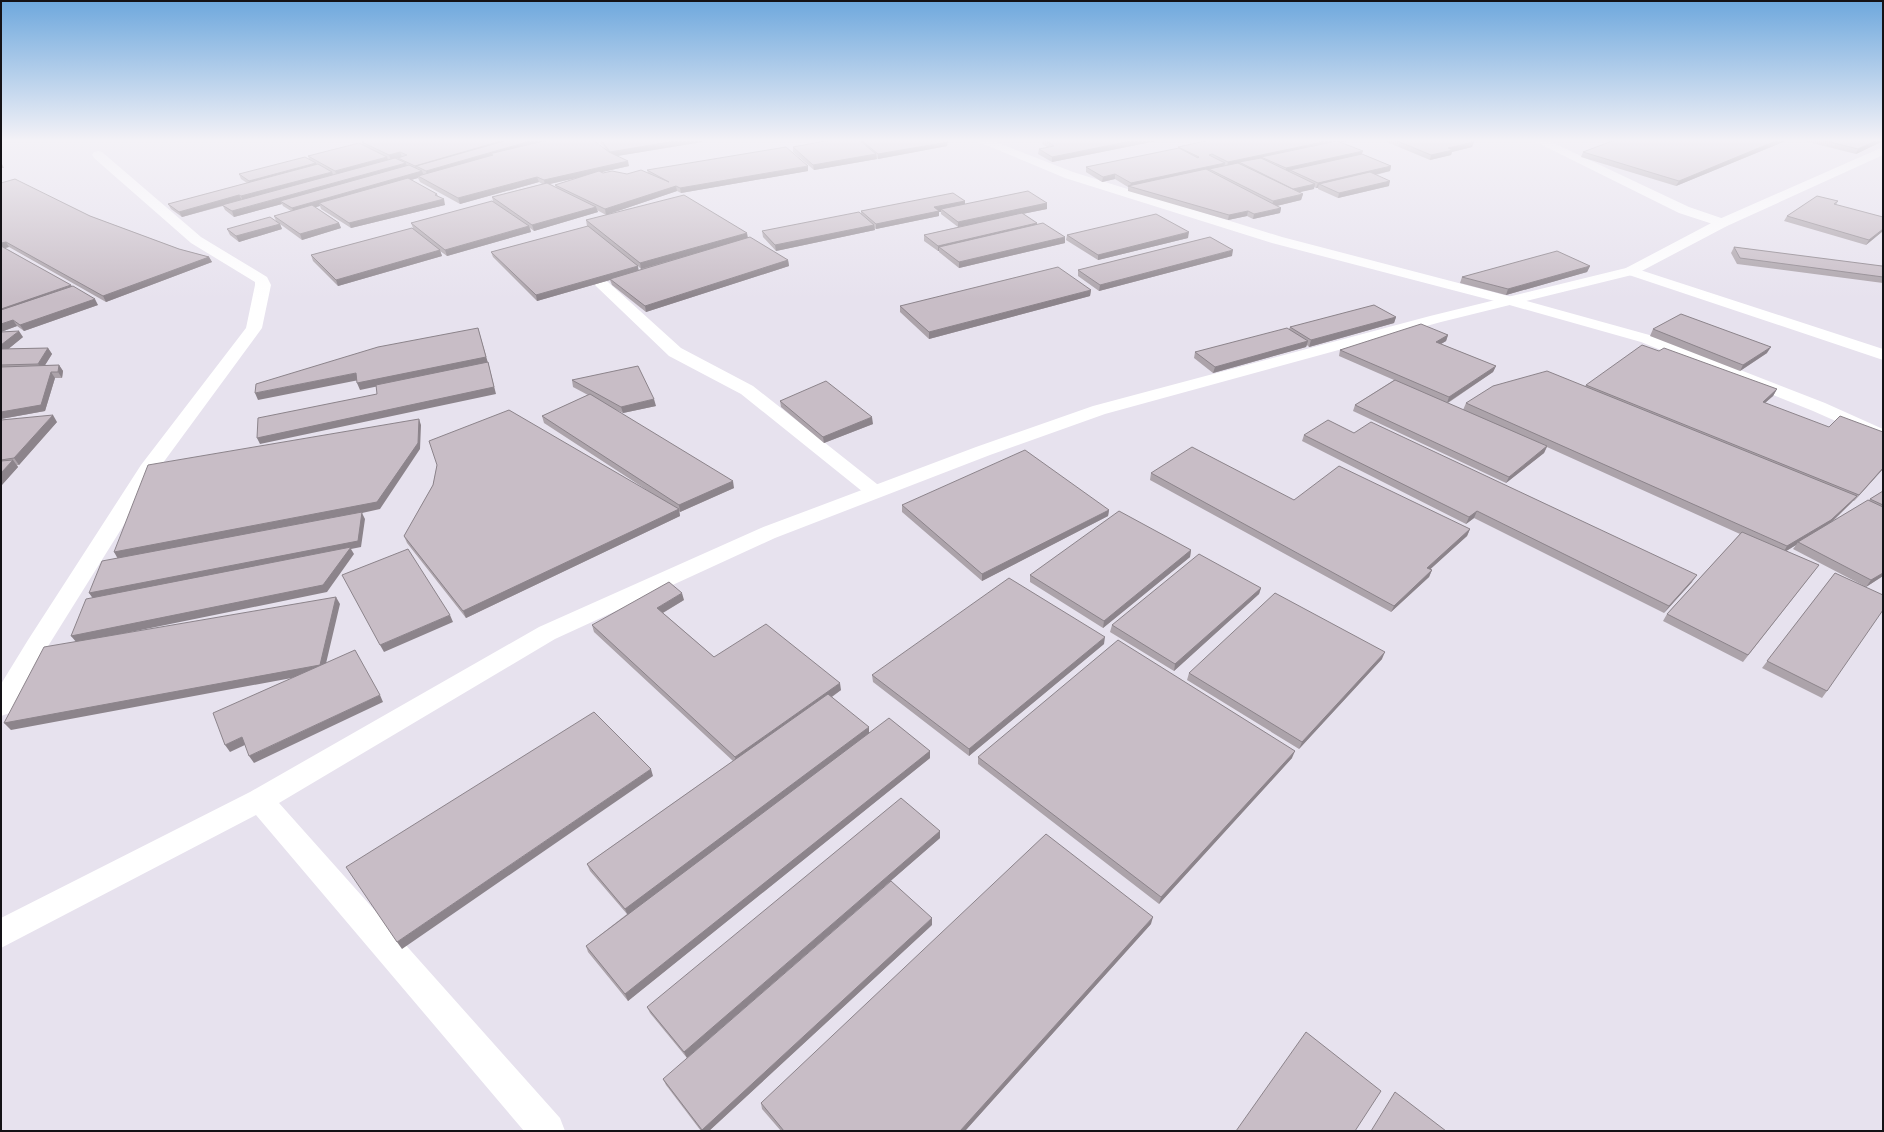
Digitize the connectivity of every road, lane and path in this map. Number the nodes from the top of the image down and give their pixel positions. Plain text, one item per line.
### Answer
1 (142, 193) edge
2 (1128, 193) edge
3 (1648, 193) edge
4 (1791, 193) edge
5 (1722, 224) junction
6 (1631, 271) junction
7 (603, 285) dead end
8 (1511, 301) junction
9 (1883, 355) edge
10 (1883, 436) edge
11 (875, 492) junction
12 (1, 706) edge
13 (260, 800) junction
14 (1, 934) edge
15 (547, 1131) edge

1 - 12 street
2 - 8 street
3 - 5 street
4 - 5 street
5 - 6 street
6 - 8 street
6 - 9 street
7 - 11 street
8 - 10 street
8 - 11 street
11 - 13 street
13 - 14 street
13 - 15 street

